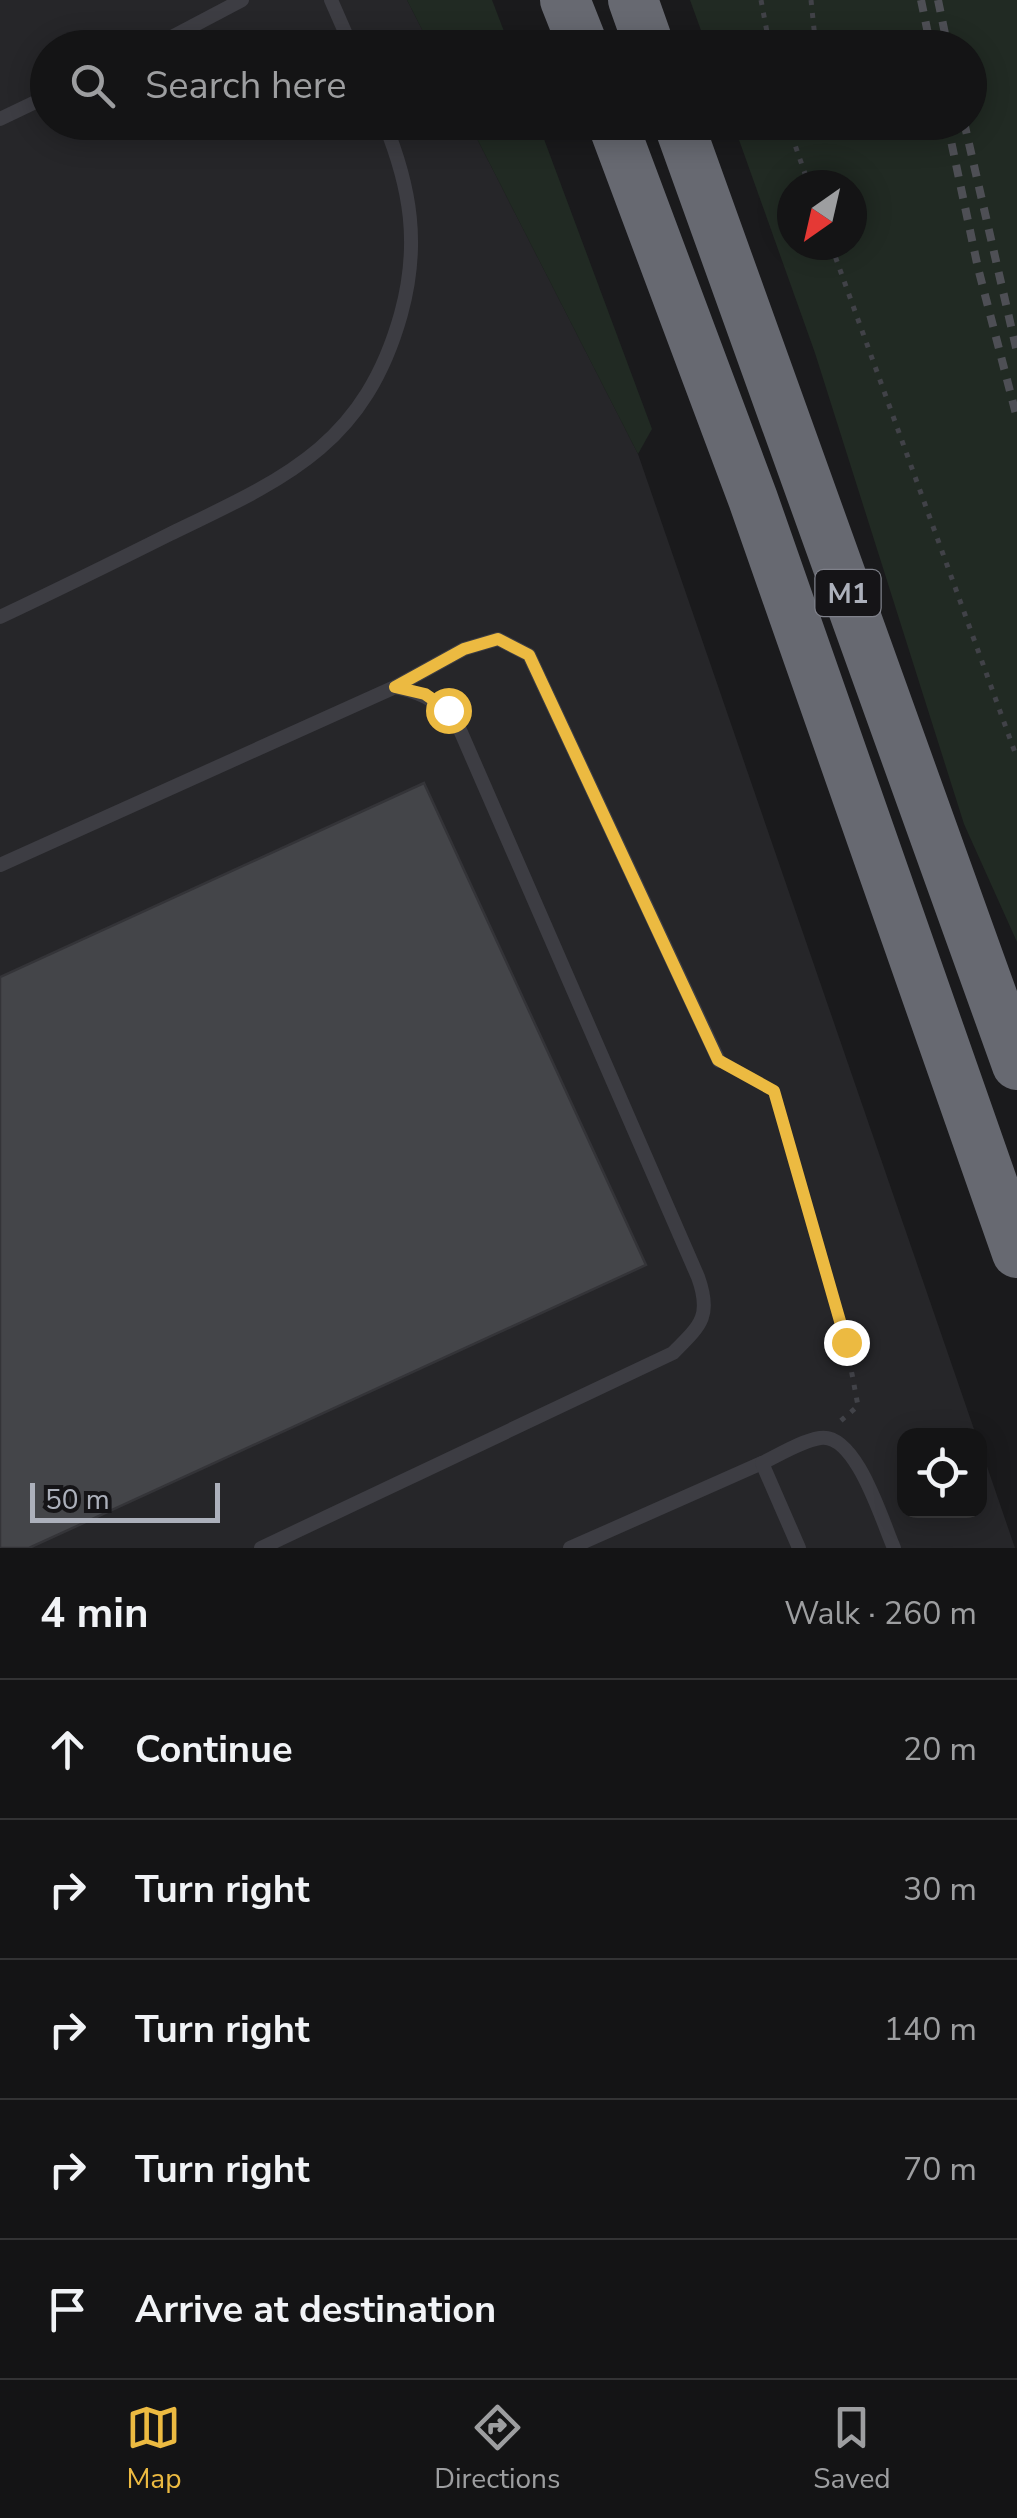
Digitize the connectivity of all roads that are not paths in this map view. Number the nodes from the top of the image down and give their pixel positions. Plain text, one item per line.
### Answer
1 (242, 0) edge
2 (331, 0) edge
3 (565, 0) edge
4 (633, 0) edge
5 (185, 30) edge
6 (344, 30) edge
7 (577, 30) edge
8 (644, 30) edge
9 (30, 105) edge
10 (0, 119) edge
11 (391, 140) edge
12 (619, 140) edge
13 (684, 140) edge
14 (0, 618) edge
15 (395, 687) junction
16 (0, 865) edge
17 (718, 1060) road end
18 (1017, 1064) edge
19 (1017, 1253) edge
20 (762, 1463) junction
21 (261, 1548) edge
22 (570, 1548) edge
23 (799, 1548) edge
24 (894, 1548) edge

1 - 5 lane
2 - 6 lane
3 - 7 highway
4 - 8 highway
9 - 10 lane
11 - 14 lane
12 - 19 highway, M1
13 - 18 highway, M1
15 - 16 lane
15 - 17 lane
15 - 21 lane
20 - 22 lane
20 - 23 lane
20 - 24 lane

